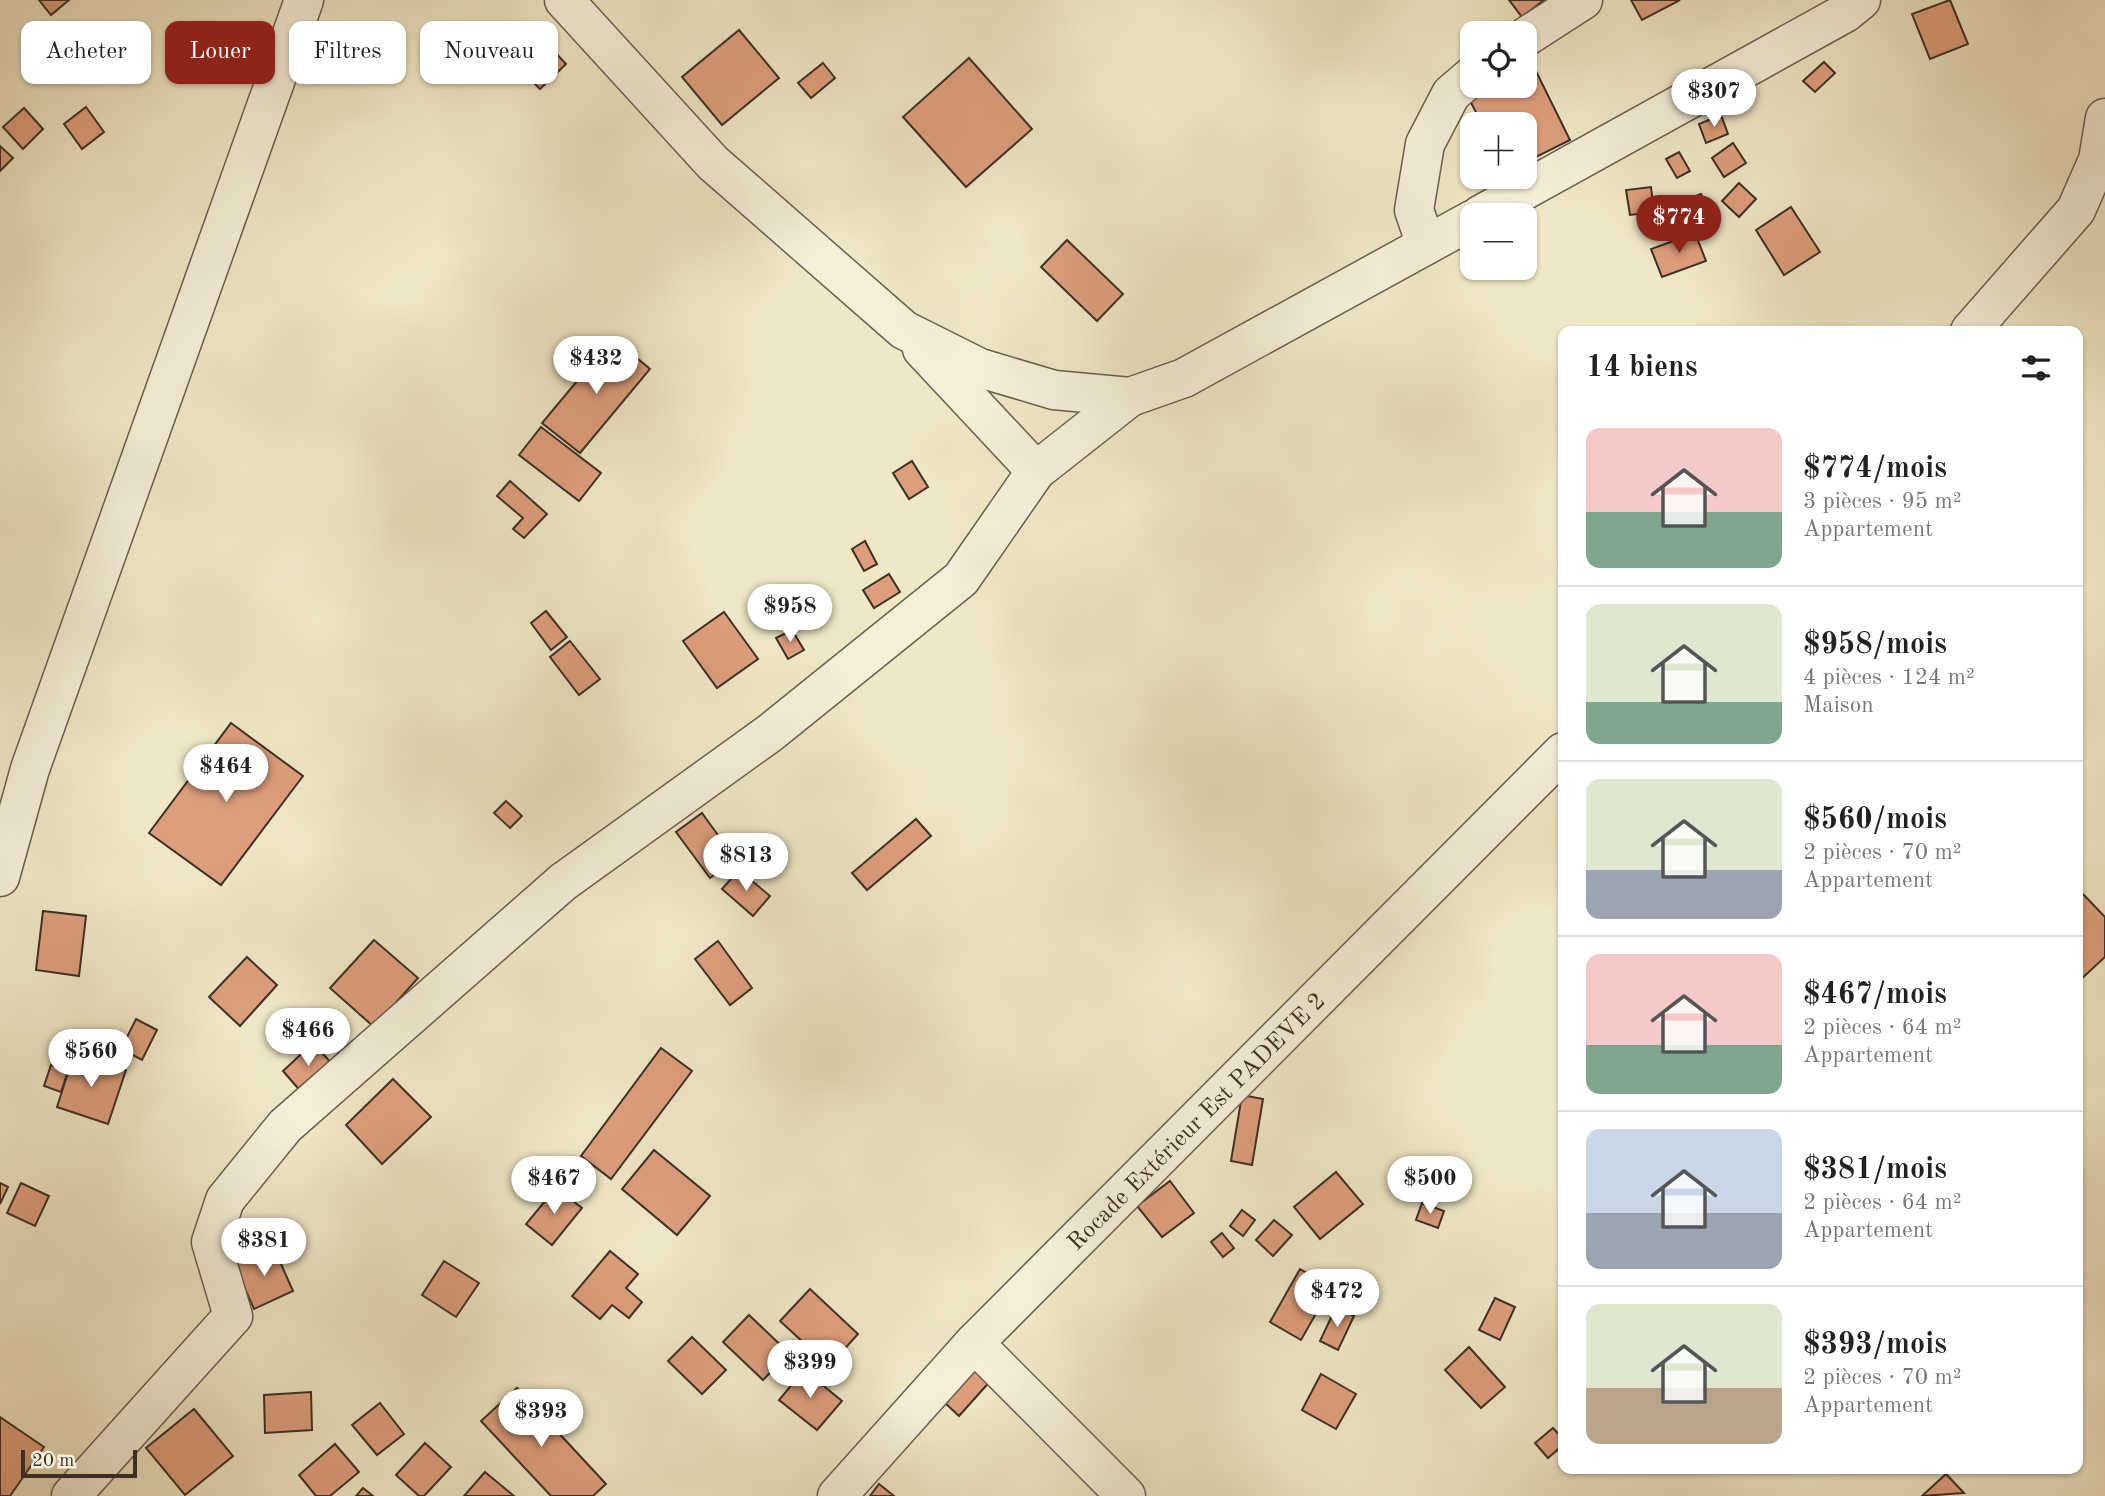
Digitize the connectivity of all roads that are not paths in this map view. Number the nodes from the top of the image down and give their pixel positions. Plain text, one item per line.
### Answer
1 (304, 0) edge
2 (564, 0) edge
3 (1583, 0) edge
4 (1861, 0) edge
5 (1537, 30) edge
6 (1460, 86) edge
7 (2105, 118) edge
8 (1502, 203) edge
9 (1460, 227) edge
10 (1426, 245) junction
11 (1974, 326) edge
12 (904, 330) junction
13 (1130, 397) junction
14 (1036, 471) junction
15 (1558, 757) edge
16 (0, 877) edge
17 (974, 1343) junction
18 (71, 1496) edge
19 (837, 1496) edge
20 (1126, 1496) edge

1 - 16 street
2 - 12 street
3 - 5 street
4 - 8 street
6 - 10 street
7 - 11 street
9 - 10 street
10 - 13 street
12 - 13 street
12 - 14 street
13 - 14 street
14 - 18 street
15 - 17 street, Rocade Extérieur Est PADEVE 2
17 - 19 street, Rocade Extérieur Est PADEVE 2
17 - 20 street

